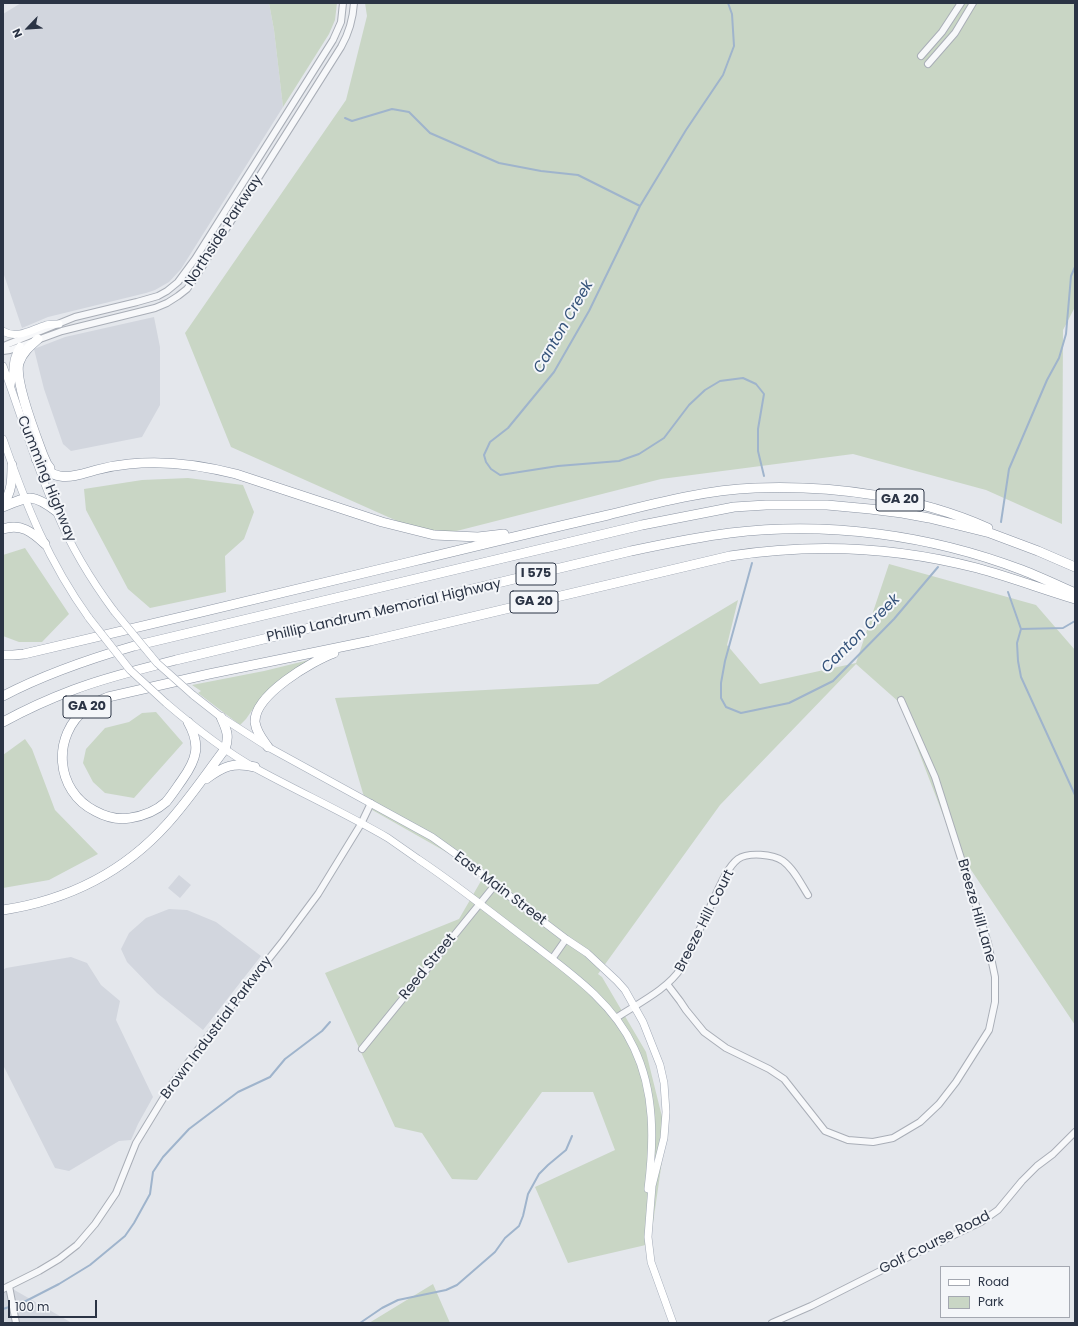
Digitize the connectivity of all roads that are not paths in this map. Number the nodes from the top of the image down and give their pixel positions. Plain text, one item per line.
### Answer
1 (344, 3) edge
2 (354, 3) edge
3 (961, 3) edge
4 (973, 3) edge
5 (921, 56) dead end
6 (928, 64) dead end
7 (59, 324) junction
8 (3, 331) edge
9 (38, 339) junction
10 (20, 346) junction
11 (3, 348) edge
12 (3, 351) edge
13 (3, 366) edge
14 (10, 387) junction
15 (3, 439) edge
16 (36, 459) junction
17 (12, 465) junction
18 (100, 469) junction
19 (24, 498) junction
20 (3, 504) edge
21 (3, 507) edge
22 (56, 511) junction
23 (3, 529) edge
24 (541, 530) junction
25 (44, 544) junction
26 (1038, 551) junction
27 (1075, 567) edge
28 (1075, 593) edge
29 (1075, 599) edge
30 (370, 641) junction
31 (3, 655) edge
32 (157, 663) joint
33 (130, 670) joint
34 (3, 696) edge
35 (901, 700) dead end
36 (221, 717) junction
37 (3, 722) edge
38 (188, 722) junction
39 (268, 747) junction
40 (225, 749) junction
41 (255, 767) junction
42 (198, 784) junction
43 (371, 803) junction
44 (361, 824) junction
45 (495, 885) junction
46 (808, 895) dead end
47 (479, 903) junction
48 (3, 910) edge
49 (566, 939) junction
50 (552, 959) junction
51 (667, 984) junction
52 (634, 1006) junction
53 (616, 1018) junction
54 (362, 1049) dead end
55 (1075, 1132) edge
56 (648, 1231) junction
57 (6, 1288) edge
58 (16, 1323) edge
59 (673, 1323) edge
60 (772, 1323) edge

1 - 7 street, Northside Parkway
2 - 9 street, Northside Parkway
3 - 5 street
4 - 6 street
7 - 8 main road
7 - 11 street, Northside Parkway
9 - 10 street, Northside Parkway
9 - 18 highway
10 - 12 street, Northside Parkway
10 - 14 main road
13 - 14 main road, Cumming Highway / GA 20
14 - 16 main road, Cumming Highway / GA 20
15 - 17 main road, Cumming Highway / GA 20
16 - 18 highway, GA 20
16 - 22 main road, Cumming Highway
17 - 19 main road, Cumming Highway / GA 20
17 - 20 highway
18 - 24 highway, GA 20
19 - 21 highway
19 - 22 highway
19 - 25 main road, Cumming Highway / GA 20
22 - 32 main road, Cumming Highway, bridge
23 - 25 highway
24 - 26 highway, GA 20
24 - 31 highway
25 - 33 main road, Cumming Highway / GA 20, bridge
26 - 27 highway, Phillip Landrum Memorial Highway / I 575
26 - 34 highway, Phillip Landrum Memorial Highway / I 575
28 - 37 highway, Phillip Landrum Memorial Highway / I 575
29 - 30 highway, GA 20
30 - 38 highway, GA 20
30 - 39 highway
32 - 36 main road, East Main Street, bridge
33 - 38 main road, East Main Street / GA 20, bridge
35 - 51 street, Breeze Hill Lane
36 - 39 main road, East Main Street
36 - 40 highway
38 - 40 main road, East Main Street
39 - 43 main road, East Main Street
40 - 41 main road, East Main Street
40 - 42 highway
41 - 42 highway
41 - 44 main road, East Main Street
42 - 48 highway
43 - 44 street, Brown Industrial Parkway
43 - 45 main road, East Main Street
44 - 47 main road, East Main Street
44 - 57 street, Brown Industrial Parkway
45 - 47 street, Reed Street
45 - 49 main road, East Main Street
46 - 51 street, Breeze Hill Court
47 - 50 main road, East Main Street
47 - 54 street, Reed Street
49 - 50 street
49 - 52 main road, East Main Street
50 - 53 main road, East Main Street
51 - 52 street, Breeze Hill Court
52 - 53 street, Breeze Hill Court
52 - 56 main road, East Main Street
53 - 56 main road, East Main Street
55 - 60 street, Golf Course Road
56 - 59 main road, East Main Street
57 - 58 street

